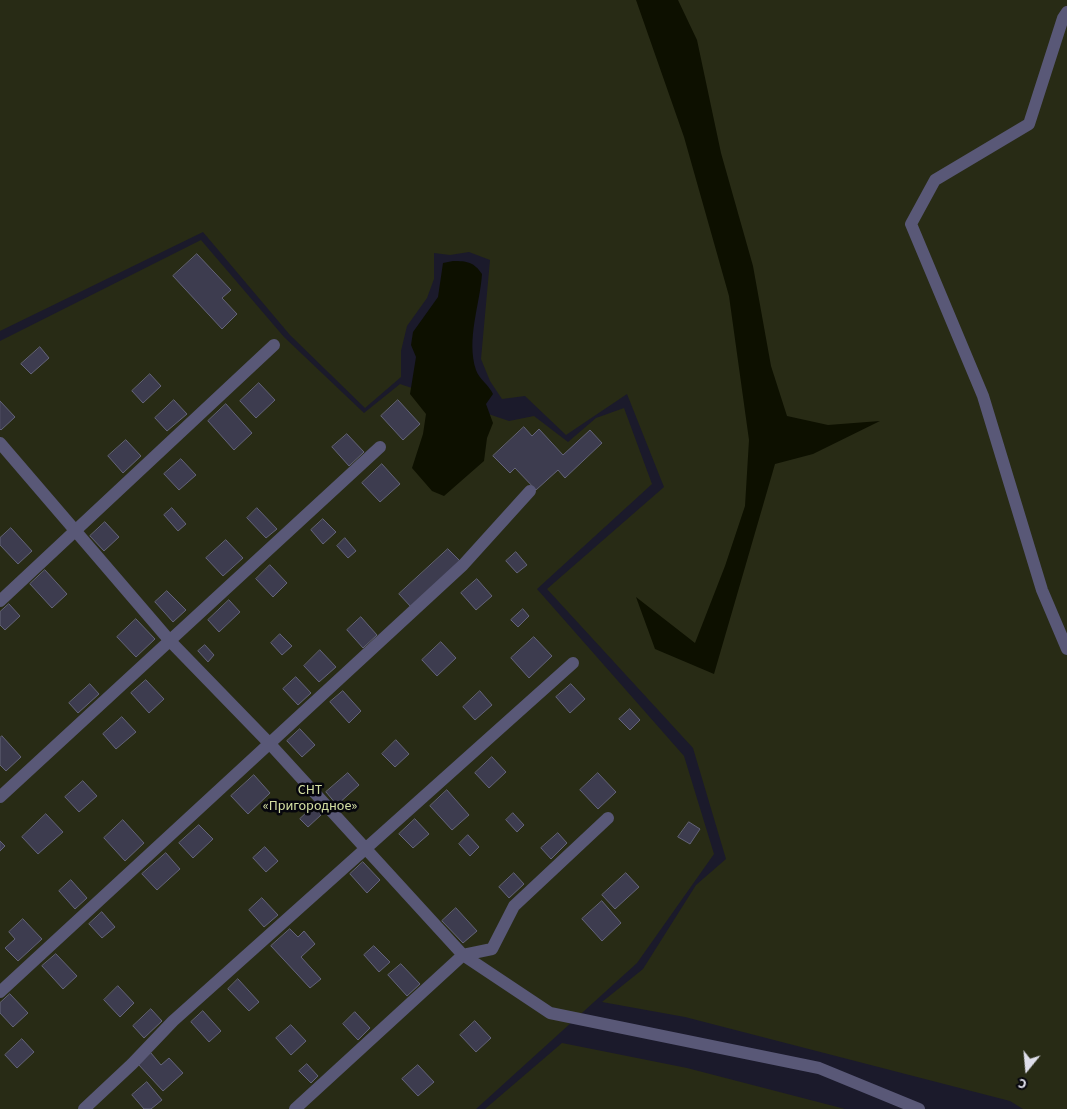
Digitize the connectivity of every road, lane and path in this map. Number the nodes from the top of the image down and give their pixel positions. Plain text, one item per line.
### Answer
1 (1067, 12) edge
2 (274, 345) dead end
3 (0, 443) edge
4 (380, 447) dead end
5 (530, 491) dead end
6 (75, 532) junction
7 (0, 601) edge
8 (170, 641) junction
9 (1067, 649) edge
10 (573, 663) dead end
11 (270, 744) junction
12 (0, 797) edge
13 (608, 818) dead end
14 (365, 847) junction
15 (463, 955) junction
16 (0, 992) edge
17 (84, 1109) edge
18 (295, 1109) edge
19 (919, 1109) edge

1 - 9 street
2 - 6 street
3 - 6 street
4 - 8 street
5 - 11 street
6 - 7 street
6 - 8 street
8 - 11 street
8 - 12 street
10 - 14 street
11 - 14 street
11 - 16 street
13 - 15 street
14 - 15 street
14 - 17 street
15 - 18 street
15 - 19 street

